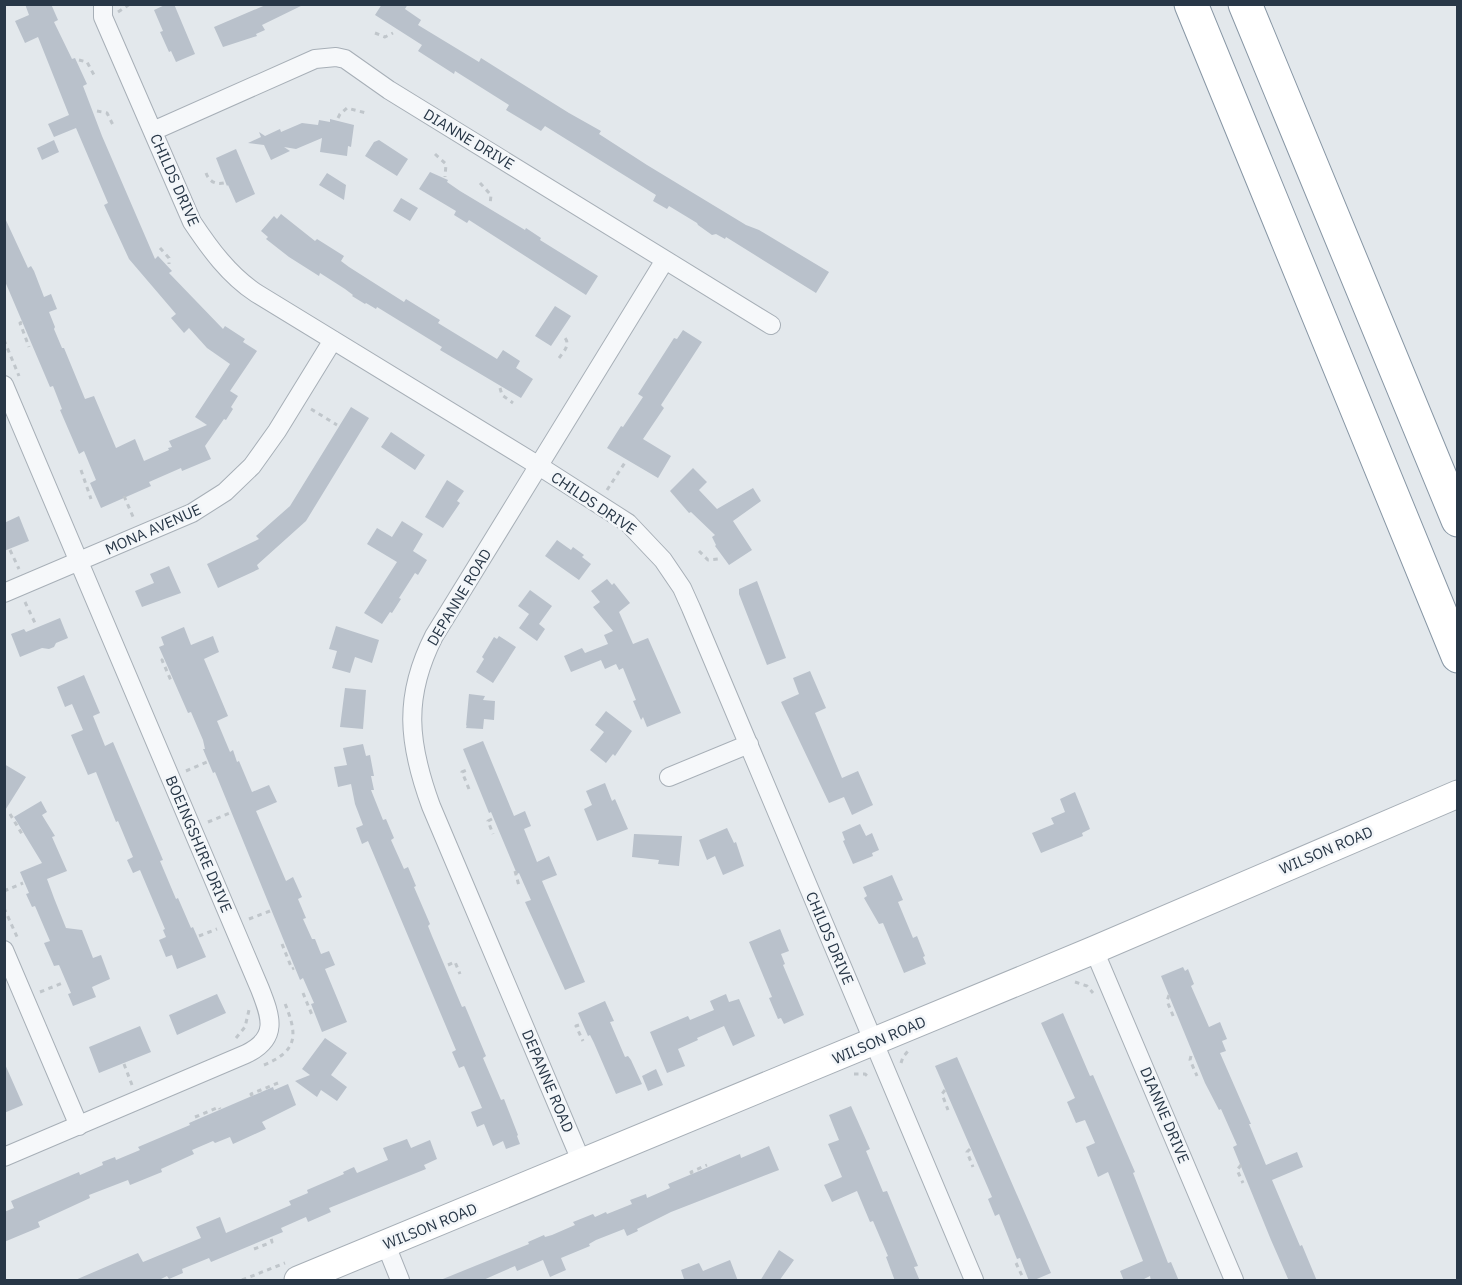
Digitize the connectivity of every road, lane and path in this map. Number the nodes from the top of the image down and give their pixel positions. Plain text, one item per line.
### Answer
1 (130, 4) edge
2 (1191, 4) edge
3 (1245, 4) edge
4 (108, 9) edge
5 (375, 33) dead end
6 (393, 33) dead end
7 (79, 60) dead end
8 (94, 75) dead end
9 (97, 111) dead end
10 (366, 112) dead end
11 (338, 118) dead end
12 (113, 125) dead end
13 (153, 131) junction
14 (435, 154) dead end
15 (206, 173) dead end
16 (445, 177) dead end
17 (224, 183) dead end
18 (480, 183) dead end
19 (490, 205) dead end
20 (160, 248) dead end
21 (665, 260) junction
22 (169, 264) dead end
23 (22, 322) dead end
24 (771, 325) dead end
25 (562, 335) dead end
26 (4, 340) edge
27 (333, 340) junction
28 (29, 347) dead end
29 (559, 358) dead end
30 (12, 381) edge
31 (500, 388) dead end
32 (295, 399) junction
33 (513, 404) dead end
34 (337, 425) dead end
35 (626, 461) dead end
36 (539, 466) junction
37 (81, 470) dead end
38 (124, 496) dead end
39 (91, 499) dead end
40 (598, 503) junction
41 (143, 516) dead end
42 (135, 520) junction
43 (1458, 520) edge
44 (125, 524) dead end
45 (10, 550) dead end
46 (699, 551) dead end
47 (719, 559) dead end
48 (79, 561) junction
49 (28, 565) dead end
50 (19, 569) junction
51 (12, 572) dead end
52 (10, 600) edge
53 (36, 625) dead end
54 (1458, 656) edge
55 (163, 659) dead end
56 (172, 683) dead end
57 (749, 744) junction
58 (183, 762) dead end
59 (207, 762) dead end
60 (469, 770) dead end
61 (186, 771) junction
62 (669, 777) dead end
63 (190, 780) dead end
64 (469, 789) dead end
65 (1458, 794) edge
66 (230, 813) dead end
67 (10, 814) dead end
68 (205, 814) dead end
69 (492, 819) dead end
70 (23, 833) dead end
71 (493, 834) dead end
72 (514, 871) dead end
73 (23, 883) dead end
74 (519, 886) dead end
75 (4, 891) edge
76 (4, 908) edge
77 (270, 910) dead end
78 (247, 912) dead end
79 (249, 919) junction
80 (214, 921) dead end
81 (253, 927) dead end
82 (221, 938) dead end
83 (282, 944) dead end
84 (11, 945) edge
85 (1094, 950) junction
86 (448, 965) dead end
87 (294, 968) dead end
88 (460, 974) dead end
89 (65, 982) dead end
90 (37, 984) dead end
91 (40, 992) junction
92 (303, 993) dead end
93 (1169, 995) dead end
94 (44, 1001) dead end
95 (284, 1001) dead end
96 (248, 1006) dead end
97 (312, 1015) dead end
98 (1174, 1018) dead end
99 (579, 1025) dead end
100 (583, 1041) dead end
101 (873, 1042) junction
102 (228, 1044) dead end
103 (1191, 1056) dead end
104 (124, 1064) dead end
105 (261, 1066) dead end
106 (851, 1074) dead end
107 (1197, 1076) dead end
108 (142, 1081) dead end
109 (278, 1083) dead end
110 (875, 1083) dead end
111 (132, 1085) junction
112 (122, 1089) dead end
113 (945, 1090) dead end
114 (252, 1096) dead end
115 (220, 1109) dead end
116 (948, 1110) dead end
117 (195, 1117) dead end
118 (79, 1126) junction
119 (970, 1149) dead end
120 (4, 1157) edge
121 (582, 1163) junction
122 (707, 1165) dead end
123 (1241, 1165) dead end
124 (973, 1167) dead end
125 (692, 1174) dead end
126 (1243, 1183) dead end
127 (271, 1238) dead end
128 (386, 1245) junction
129 (254, 1249) dead end
130 (1016, 1263) dead end
131 (298, 1281) edge
132 (400, 1281) edge
133 (974, 1281) edge
134 (1024, 1281) edge
135 (1234, 1281) edge

1 - 4 path
2 - 54 highway
3 - 43 highway
4 - 13 street, CHILDS DRIVE
5 - 6 path
7 - 8 path
9 - 12 path
10 - 11 path
13 - 21 street, DIANNE DRIVE
13 - 27 street, CHILDS DRIVE
14 - 16 path
15 - 17 path
18 - 19 path
20 - 22 path
21 - 24 street, DIANNE DRIVE
21 - 36 street, DEPANNE ROAD
23 - 28 path
25 - 29 path
26 - 30 path
27 - 32 street, MONA AVENUE
27 - 36 street, CHILDS DRIVE
30 - 48 street, BOEINGSHIRE DRIVE
31 - 33 path
32 - 34 path
32 - 48 street, MONA AVENUE
35 - 40 path
36 - 40 street, CHILDS DRIVE
36 - 121 street, DEPANNE ROAD
37 - 39 path
38 - 42 path
40 - 57 street, CHILDS DRIVE
41 - 42 path
42 - 44 path
45 - 50 path
46 - 47 path
48 - 52 street, MONA AVENUE
48 - 118 street, BOEINGSHIRE DRIVE
49 - 50 path
50 - 51 path
52 - 53 path
55 - 56 path
57 - 62 street
57 - 101 street, CHILDS DRIVE
58 - 61 path
59 - 61 path
60 - 64 path
61 - 63 path
65 - 85 street, WILSON ROAD
66 - 68 path
67 - 70 path
69 - 71 path
72 - 74 path
73 - 75 path
76 - 84 path
77 - 79 path
78 - 79 path
79 - 81 path
80 - 82 path
83 - 87 path
84 - 118 street
85 - 101 street, WILSON ROAD
85 - 135 street, DIANNE DRIVE
86 - 88 path
89 - 91 path
90 - 91 path
91 - 94 path
92 - 97 path
93 - 98 path
95 - 105 path
96 - 102 path
99 - 100 path
101 - 121 street, WILSON ROAD
101 - 133 street, CHILDS DRIVE
103 - 107 path
104 - 111 path
106 - 110 path
108 - 111 path
109 - 114 path
111 - 112 path
113 - 116 path
115 - 117 path
118 - 120 street, BOEINGSHIRE DRIVE
119 - 124 path
121 - 128 street, WILSON ROAD
122 - 125 path
123 - 126 path
127 - 129 path
128 - 131 street, WILSON ROAD
128 - 132 street
130 - 134 path

